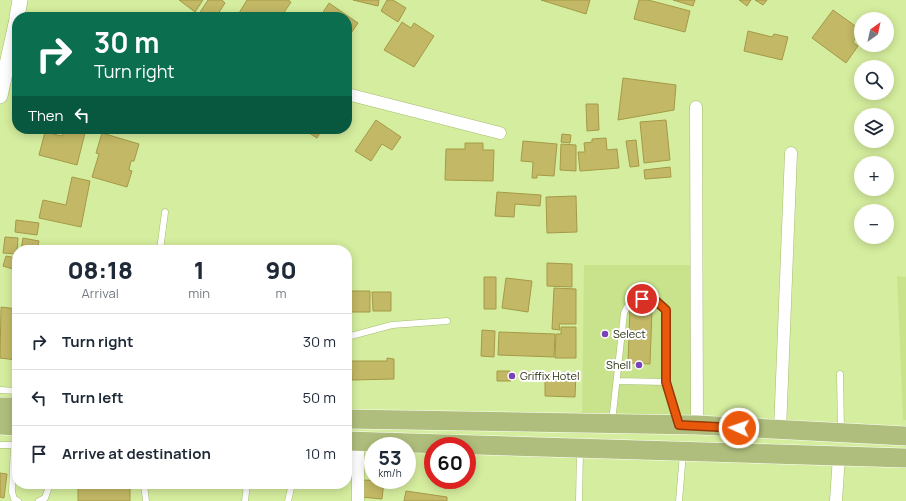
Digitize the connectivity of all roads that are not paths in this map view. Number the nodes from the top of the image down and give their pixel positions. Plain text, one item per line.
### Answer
1 (20, 0) edge
2 (18, 12) edge
3 (12, 41) edge
4 (352, 95) edge
5 (0, 96) edge
6 (696, 107) dead end
7 (500, 133) dead end
8 (791, 153) dead end
9 (165, 212) dead end
10 (161, 245) edge
11 (447, 321) dead end
12 (352, 336) edge
13 (840, 374) dead end
14 (617, 382) junction
15 (666, 382) junction
16 (0, 390) edge
17 (12, 391) edge
18 (0, 407) edge
19 (12, 407) edge
20 (352, 419) edge
21 (611, 424) junction
22 (0, 425) edge
23 (688, 425) junction
24 (12, 426) edge
25 (780, 430) junction
26 (842, 433) junction
27 (906, 436) edge
28 (353, 442) edge
29 (0, 444) edge
30 (12, 445) edge
31 (580, 449) junction
32 (683, 452) junction
33 (839, 456) junction
34 (906, 458) edge
35 (353, 466) edge
36 (12, 489) edge
37 (48, 489) edge
38 (145, 489) edge
39 (246, 489) edge
40 (291, 489) edge
41 (18, 501) edge
42 (39, 501) edge
43 (146, 501) edge
44 (245, 501) edge
45 (288, 501) edge
46 (358, 501) edge
47 (579, 501) edge
48 (679, 501) edge
49 (836, 501) edge

1 - 2 street
3 - 5 street
4 - 7 street
6 - 23 street
8 - 25 street
9 - 10 lane
11 - 12 lane
13 - 26 lane
14 - 15 lane
14 - 15 lane
14 - 21 lane
15 - 23 lane
16 - 17 lane
18 - 19 main road
20 - 21 main road
21 - 23 main road
22 - 24 main road
23 - 25 main road
25 - 26 main road
26 - 27 main road
28 - 31 main road
28 - 35 street
29 - 30 lane
31 - 32 main road
31 - 47 lane
32 - 33 main road
32 - 48 lane
33 - 34 main road
33 - 49 street
35 - 46 street
36 - 41 lane
37 - 42 lane
38 - 43 lane
39 - 44 lane
40 - 45 lane

